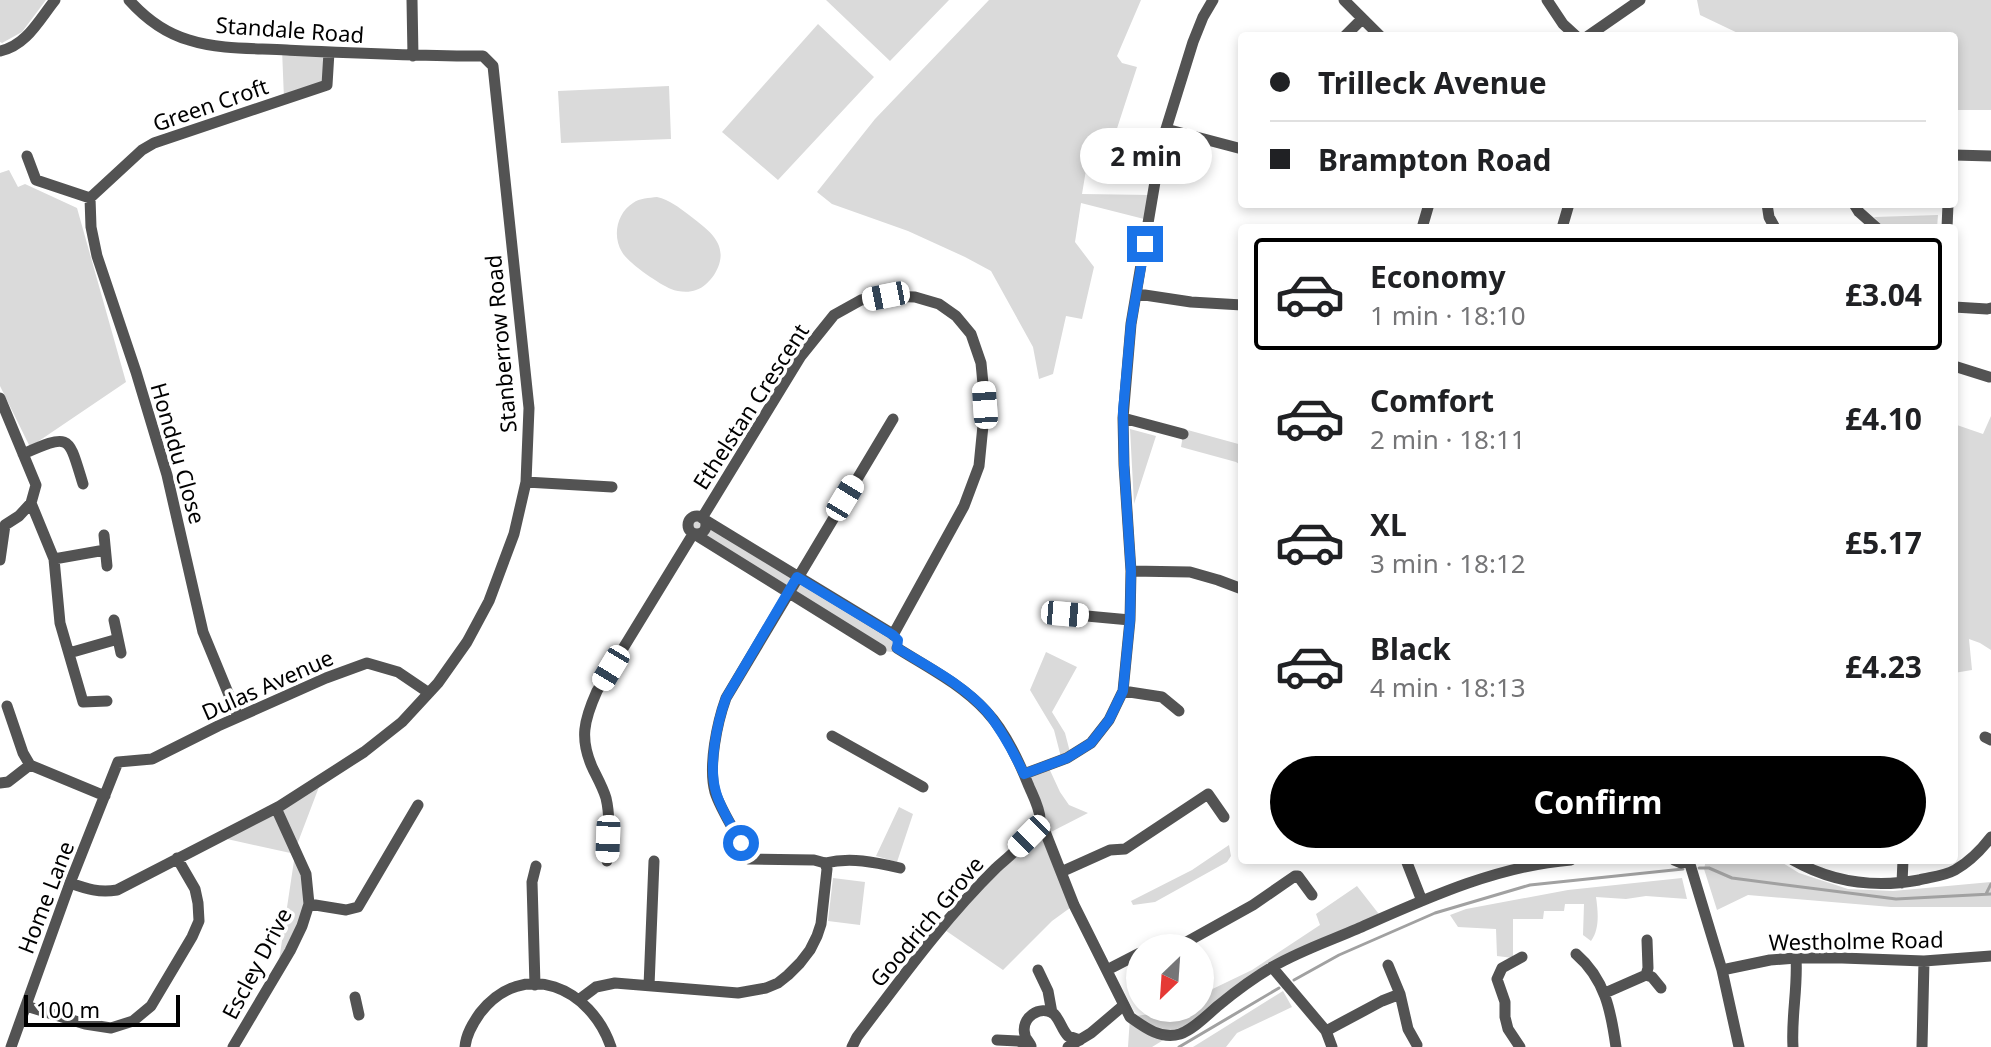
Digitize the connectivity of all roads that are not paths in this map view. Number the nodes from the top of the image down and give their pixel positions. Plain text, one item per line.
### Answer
1 (55, 0) edge
2 (129, 0) edge
3 (412, 0) edge
4 (1213, 0) edge
5 (1344, 0) edge
6 (1547, 0) edge
7 (1640, 0) edge
8 (1362, 19) junction
9 (1349, 32) edge
10 (1376, 32) edge
11 (1572, 32) edge
12 (1594, 32) edge
13 (0, 51) edge
14 (329, 52) junction
15 (413, 56) junction
16 (1166, 129) junction
17 (1238, 148) edge
18 (1958, 155) edge
19 (27, 156) dead end
20 (1991, 156) edge
21 (90, 198) junction
22 (1856, 208) edge
23 (1872, 224) edge
24 (1138, 294) junction
25 (1238, 305) edge
26 (1958, 307) edge
27 (1991, 308) edge
28 (1958, 367) edge
29 (1989, 377) dead end
30 (0, 398) edge
31 (1123, 418) junction
32 (893, 419) dead end
33 (1183, 434) dead end
34 (23, 454) junction
35 (526, 482) junction
36 (83, 484) dead end
37 (612, 487) dead end
38 (31, 503) junction
39 (703, 519) junction
40 (2, 524) edge
41 (104, 535) dead end
42 (695, 535) junction
43 (105, 550) junction
44 (54, 559) junction
45 (0, 560) edge
46 (107, 566) dead end
47 (1131, 571) junction
48 (797, 577) junction
49 (1238, 588) edge
50 (788, 592) junction
51 (1065, 614) dead end
52 (114, 620) dead end
53 (1130, 620) junction
54 (892, 634) junction
55 (118, 639) junction
56 (897, 648) junction
57 (881, 650) junction
58 (69, 653) junction
59 (121, 653) dead end
60 (1123, 691) junction
61 (429, 693) junction
62 (107, 701) dead end
63 (7, 706) dead end
64 (1179, 711) dead end
65 (238, 717) junction
66 (832, 736) dead end
67 (118, 762) joint
68 (30, 765) junction
69 (1024, 774) junction
70 (0, 783) edge
71 (923, 787) dead end
72 (105, 796) junction
73 (418, 805) dead end
74 (276, 808) junction
75 (1224, 817) dead end
76 (1037, 827) junction
77 (1991, 837) edge
78 (177, 858) junction
79 (607, 861) dead end
80 (654, 861) dead end
81 (825, 863) junction
82 (1408, 864) edge
83 (1523, 864) edge
84 (1691, 864) edge
85 (1803, 864) edge
86 (1903, 864) edge
87 (536, 866) dead end
88 (900, 868) dead end
89 (1061, 872) junction
90 (70, 883) junction
91 (1902, 883) junction
92 (1312, 895) dead end
93 (1422, 901) junction
94 (309, 904) junction
95 (1201, 934) edge
96 (1647, 940) dead end
97 (1576, 954) dead end
98 (1991, 956) edge
99 (1522, 957) dead end
100 (1796, 958) junction
101 (1126, 960) edge
102 (1924, 961) junction
103 (1388, 965) dead end
104 (1272, 967) junction
105 (1038, 970) dead end
106 (1107, 970) junction
107 (1722, 970) junction
108 (1646, 975) junction
109 (535, 985) junction
110 (649, 986) junction
111 (1661, 988) dead end
112 (1605, 993) junction
113 (1400, 994) junction
114 (355, 997) dead end
115 (580, 999) junction
116 (1124, 1005) junction
117 (26, 1006) junction
118 (1052, 1013) junction
119 (359, 1015) dead end
120 (1326, 1031) junction
121 (997, 1040) dead end
122 (1080, 1040) junction
123 (1417, 1045) dead end
124 (1033, 1046) edge
125 (11, 1047) edge
126 (233, 1047) edge
127 (465, 1047) edge
128 (611, 1047) edge
129 (852, 1047) edge
130 (1068, 1047) edge
131 (1332, 1047) edge
132 (1520, 1047) edge
133 (1616, 1047) edge
134 (1737, 1047) edge
135 (1793, 1047) edge
136 (1922, 1047) edge

1 - 13 street
2 - 14 street, Standale Road
3 - 15 street
4 - 16 street
5 - 8 street
6 - 11 street
7 - 12 street
8 - 9 street
8 - 10 street
14 - 15 street, Standale Road
14 - 21 street, Green Croft
15 - 35 street, Stanberrow Road
16 - 17 street
16 - 24 street
18 - 20 street
19 - 21 street
21 - 65 street, Honddu Close
22 - 23 street
24 - 25 street
24 - 31 street
26 - 27 street
28 - 29 street
30 - 34 street
31 - 33 street
31 - 47 street
32 - 48 street
34 - 36 street
34 - 38 street
35 - 37 street
35 - 61 street, Stanberrow Road
38 - 40 street
38 - 44 street
39 - 42 street, Ethelstan Crescent
39 - 48 street
39 - 54 street, Ethelstan Crescent
40 - 45 street
41 - 43 street
42 - 50 street
42 - 79 street, Ethelstan Crescent
43 - 44 street
43 - 46 street
44 - 58 street
47 - 49 street
47 - 53 street
48 - 50 street
48 - 54 street
50 - 57 street
50 - 81 street
51 - 53 street
52 - 55 street
53 - 60 street
54 - 56 street
54 - 57 street
55 - 58 street
55 - 59 street
56 - 57 street
56 - 69 street
58 - 62 street
60 - 64 street
60 - 69 street
61 - 65 street, Dulas Avenue
61 - 74 street, Stanberrow Road
63 - 68 street
65 - 67 street, Dulas Avenue
66 - 71 street
67 - 72 street, Home Lane
68 - 70 street
68 - 72 street
69 - 76 street
72 - 90 street, Home Lane
73 - 94 street
74 - 78 street, Stanberrow Road
74 - 94 street, Escley Drive
75 - 89 street
76 - 89 street
76 - 129 street, Goodrich Grove
77 - 91 street
78 - 90 street, Stanberrow Road
78 - 117 street
80 - 110 street
81 - 88 street
81 - 110 street
82 - 93 street
83 - 93 street
84 - 107 street
85 - 91 street
86 - 91 street
87 - 109 street
89 - 106 street
90 - 117 street, Home Lane
92 - 95 street
93 - 104 street
94 - 126 street, Escley Drive
96 - 108 street
97 - 112 street
98 - 102 street, Westholme Road
99 - 132 street
100 - 102 street, Westholme Road
100 - 107 street, Westholme Road
100 - 135 street
101 - 106 street
102 - 136 street
103 - 113 street
104 - 116 street
104 - 120 street
105 - 118 street
106 - 116 street
107 - 134 street
108 - 111 street
108 - 112 street
109 - 115 street
109 - 127 street
110 - 115 street
112 - 133 street
113 - 120 street
113 - 123 street
114 - 119 street
115 - 128 street
116 - 122 street
117 - 125 street, Home Lane
118 - 122 street
118 - 124 street
120 - 131 street
121 - 124 street
122 - 130 street

